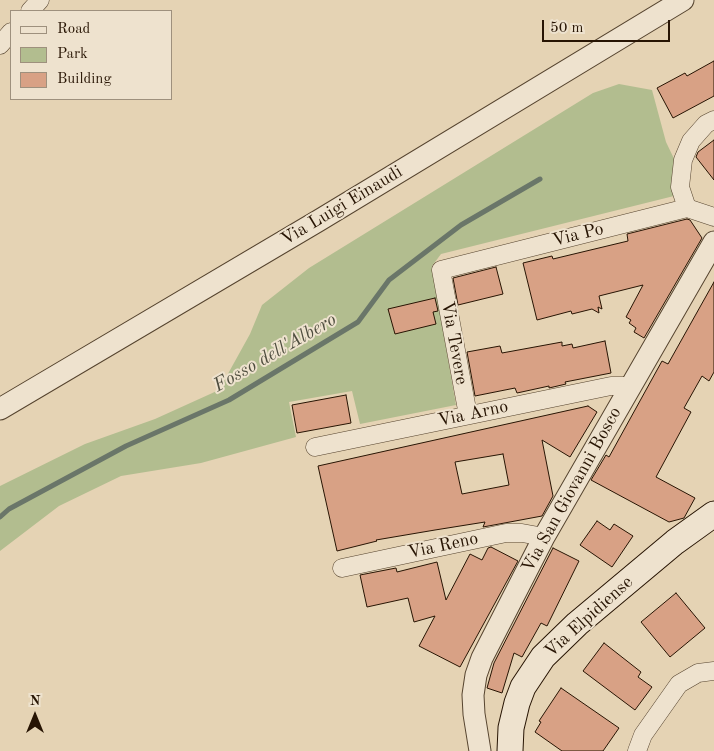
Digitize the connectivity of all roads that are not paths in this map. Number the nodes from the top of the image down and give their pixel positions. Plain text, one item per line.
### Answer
1 (40, 0) edge
2 (683, 0) edge
3 (31, 10) edge
4 (10, 33) edge
5 (0, 44) edge
6 (714, 120) edge
7 (687, 208) junction
8 (714, 217) edge
9 (714, 242) edge
10 (441, 270) joint
11 (630, 386) junction
12 (0, 409) edge
13 (468, 415) junction
14 (315, 447) dead end
15 (714, 514) edge
16 (544, 537) junction
17 (342, 568) dead end
18 (714, 671) edge
19 (480, 751) edge
20 (510, 751) edge
21 (637, 751) edge

1 - 3 street
2 - 12 street, Via Luigi Einaudi
4 - 5 street
6 - 7 street
7 - 8 street
7 - 10 street, Via Po
9 - 11 street, Via San Giovanni Bosco
10 - 13 street, Via Tevere
11 - 13 street, Via Arno
11 - 16 street, Via San Giovanni Bosco
13 - 14 street, Via Arno
15 - 20 main road, Via Elpidiense
16 - 17 street, Via Reno
16 - 19 street, Via San Giovanni Bosco
18 - 21 street

